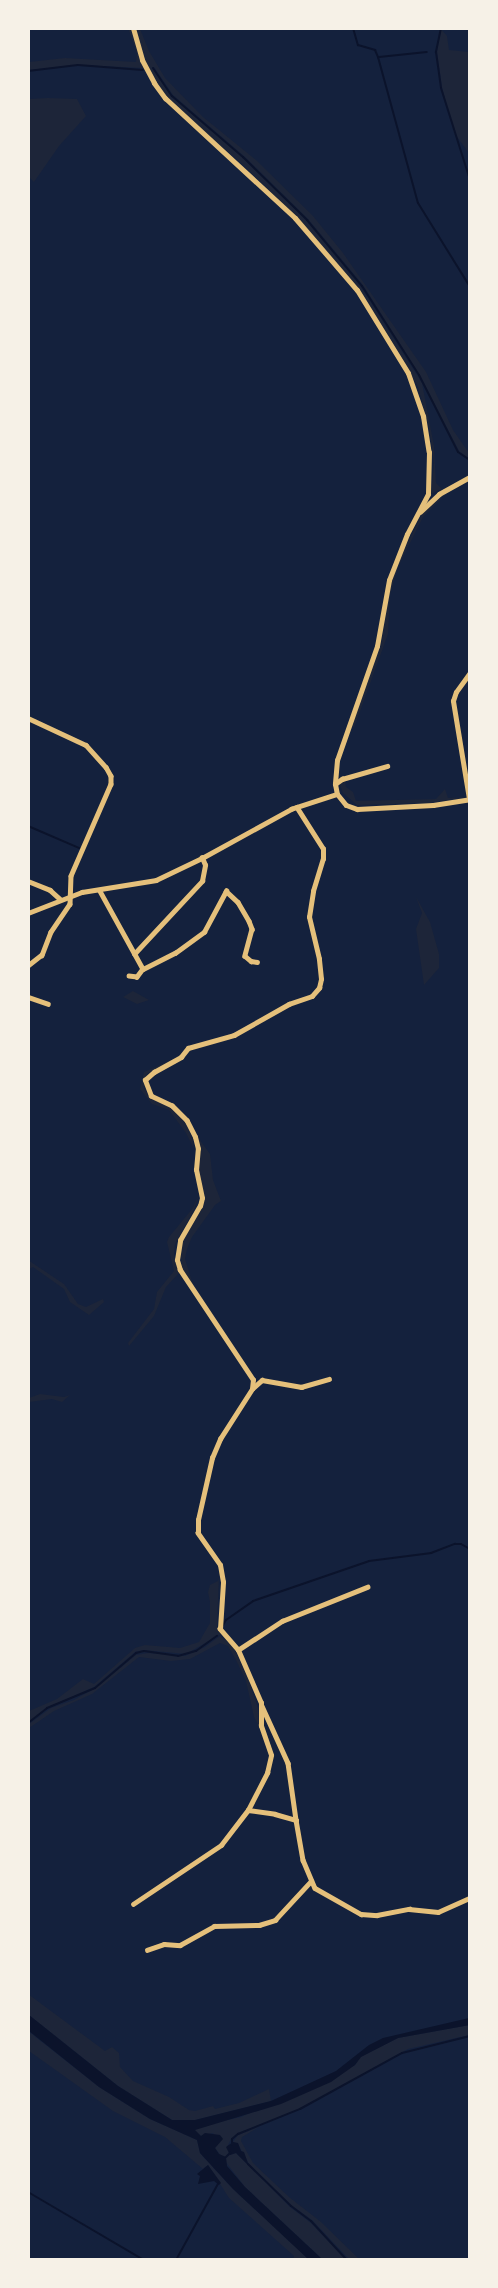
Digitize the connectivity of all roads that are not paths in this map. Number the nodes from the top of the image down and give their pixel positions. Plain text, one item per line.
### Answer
1 (133, 28) edge
2 (470, 477) edge
3 (420, 512) junction
4 (470, 673) edge
5 (28, 718) edge
6 (387, 766) dead end
7 (335, 784) junction
8 (338, 794) junction
9 (469, 799) edge
10 (297, 807) junction
11 (202, 858) junction
12 (28, 881) edge
13 (100, 891) junction
14 (71, 895) junction
15 (60, 898) junction
16 (28, 913) edge
17 (134, 954) junction
18 (257, 962) dead end
19 (28, 966) edge
20 (142, 969) junction
21 (129, 976) dead end
22 (28, 997) edge
23 (48, 1004) dead end
24 (328, 1379) dead end
25 (252, 1389) junction
26 (367, 1587) dead end
27 (238, 1650) junction
28 (261, 1703) junction
29 (248, 1810) junction
30 (296, 1820) junction
31 (311, 1881) junction
32 (470, 1898) edge
33 (133, 1904) dead end
34 (147, 1950) dead end

1 - 3 street
2 - 3 street
3 - 7 street
4 - 9 street
5 - 14 street
6 - 7 street
7 - 8 street
8 - 9 street
8 - 10 street
10 - 11 street
10 - 25 street
11 - 13 street
11 - 17 street
12 - 15 street
13 - 14 street
13 - 17 street
14 - 15 street
14 - 19 street
15 - 16 street
17 - 20 street
18 - 20 street
20 - 21 street
22 - 23 street
24 - 25 street
25 - 27 street
26 - 27 street
27 - 28 street
28 - 29 street
28 - 30 street
29 - 30 street
29 - 33 street
30 - 31 street
31 - 32 street
31 - 34 street

